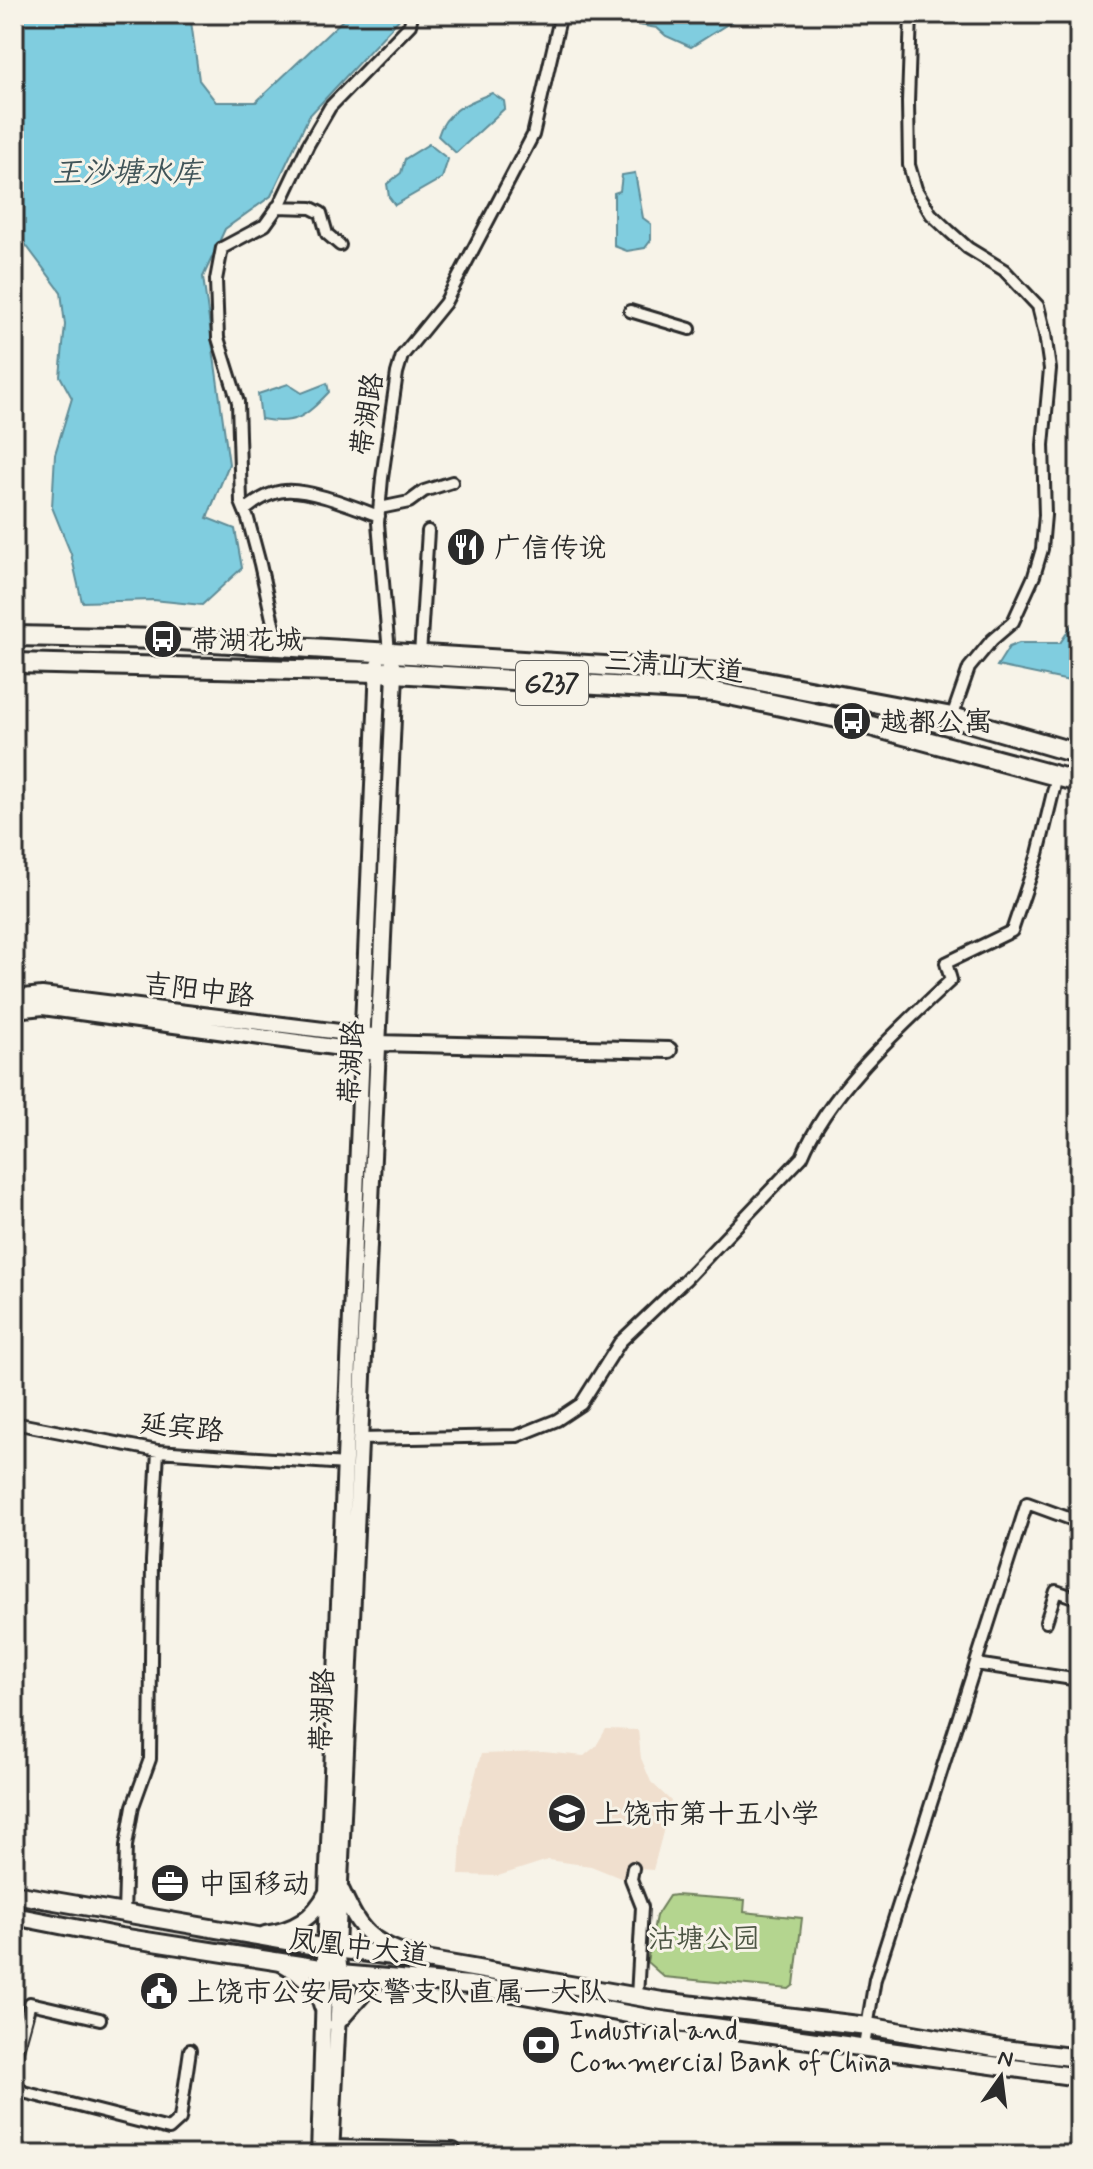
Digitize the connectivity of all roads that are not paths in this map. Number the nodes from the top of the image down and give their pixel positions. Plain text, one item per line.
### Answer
1 (412, 14) edge
2 (561, 14) edge
3 (911, 14) edge
4 (277, 207) junction
5 (340, 245) dead end
6 (630, 311) dead end
7 (690, 329) dead end
8 (452, 482) dead end
9 (245, 510) junction
10 (379, 512) junction
11 (428, 531) dead end
12 (14, 636) edge
13 (278, 646) junction
14 (384, 653) junction
15 (420, 655) junction
16 (14, 663) edge
17 (386, 673) junction
18 (952, 717) junction
19 (1079, 754) edge
20 (1057, 776) junction
21 (1079, 782) edge
22 (14, 998) edge
23 (14, 1010) edge
24 (371, 1044) junction
25 (669, 1050) dead end
26 (14, 1423) edge
27 (359, 1439) junction
28 (158, 1451) junction
29 (346, 1464) junction
30 (1079, 1522) edge
31 (1079, 1599) edge
32 (1046, 1622) dead end
33 (976, 1664) junction
34 (1079, 1680) edge
35 (633, 1868) dead end
36 (334, 1890) junction
37 (14, 1894) edge
38 (124, 1914) junction
39 (14, 1916) edge
40 (253, 1935) junction
41 (332, 1948) junction
42 (426, 1960) junction
43 (281, 1963) junction
44 (333, 1972) junction
45 (390, 1977) junction
46 (637, 1997) junction
47 (100, 2019) dead end
48 (330, 2023) junction
49 (867, 2026) junction
50 (864, 2046) junction
51 (190, 2050) dead end
52 (1079, 2058) edge
53 (14, 2061) edge
54 (1079, 2077) edge
55 (14, 2081) edge
56 (454, 2149) dead end
57 (331, 2150) edge
58 (319, 2155) edge

1 - 4 street
2 - 10 street, 带湖路
3 - 18 street
4 - 5 street
4 - 9 street
6 - 7 street
8 - 10 street
9 - 10 street
9 - 13 street
10 - 14 street, 带湖路
11 - 15 street
12 - 13 highway, 三清山大道 / G237
13 - 14 highway, 三清山大道 / G237
14 - 15 highway, 三清山大道 / G237
14 - 17 main road, 带湖路
15 - 18 highway, 三清山大道 / G237
16 - 17 highway, 三清山大道 / G237
17 - 20 highway, 三清山大道 / G237
17 - 24 main road, 带湖路
18 - 19 highway, 三清山大道 / G237
20 - 21 highway, 三清山大道 / G237
20 - 27 street
22 - 24 main road, 吉阳中路
23 - 24 main road, 吉阳中路
24 - 25 main road, 吉阳中路
24 - 27 main road, 带湖路
24 - 29 main road, 带湖路
26 - 28 street, 延宾路
27 - 36 main road, 带湖路
28 - 29 street, 延宾路
28 - 38 street
29 - 36 main road, 带湖路
30 - 33 street
31 - 32 street
33 - 34 street
33 - 49 street
35 - 46 street
36 - 40 main road
36 - 41 main road, 带湖路
36 - 42 main road
37 - 38 main road, 凤凰中大道
38 - 40 main road, 凤凰中大道
39 - 43 main road, 凤凰中大道
40 - 41 main road, 凤凰中大道
41 - 42 main road, 凤凰中大道
41 - 44 main road, 带湖路
42 - 46 main road, 凤凰中大道
43 - 44 main road, 凤凰中大道
43 - 48 main road
44 - 45 main road, 凤凰中大道
44 - 48 main road, 带湖路
45 - 48 main road
45 - 50 main road, 凤凰中大道
46 - 49 main road, 凤凰中大道
47 - 53 street
48 - 57 main road, 带湖路
48 - 58 main road, 带湖路
49 - 50 street
49 - 52 main road, 凤凰中大道
50 - 54 main road, 凤凰中大道
51 - 55 street
56 - 57 street

